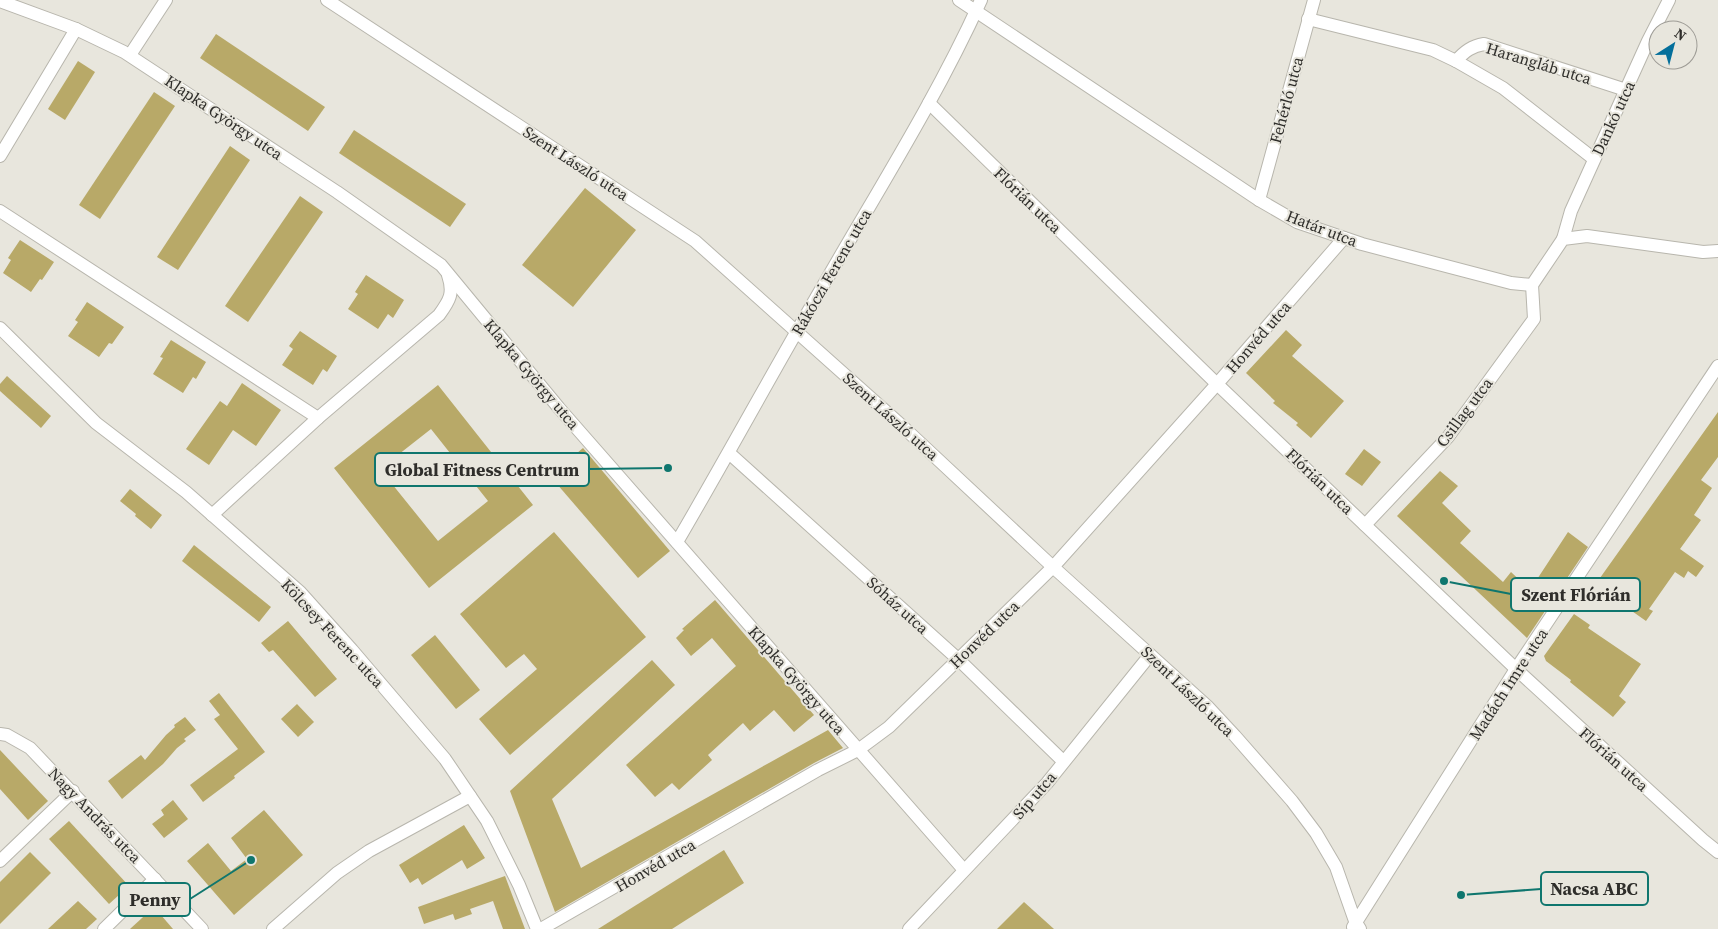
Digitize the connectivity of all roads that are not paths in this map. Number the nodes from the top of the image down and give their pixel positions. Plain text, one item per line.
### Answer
1 (166, 0) edge
2 (327, 0) edge
3 (959, 0) edge
4 (1314, 0) edge
5 (1670, 0) edge
6 (0, 1) edge
7 (978, 6) edge
8 (1308, 19) junction
9 (76, 29) junction
10 (130, 55) junction
11 (1456, 61) junction
12 (1626, 90) junction
13 (929, 103) junction
14 (0, 156) edge
15 (1594, 159) junction
16 (1259, 200) junction
17 (0, 211) edge
18 (1344, 238) junction
19 (1563, 240) junction
20 (1718, 251) edge
21 (447, 271) junction
22 (1532, 285) junction
23 (0, 328) edge
24 (796, 331) junction
25 (1718, 366) edge
26 (1218, 384) junction
27 (318, 418) junction
28 (729, 453) junction
29 (212, 515) junction
30 (1365, 525) junction
31 (677, 542) junction
32 (1053, 567) junction
33 (1150, 655) junction
34 (959, 660) junction
35 (1516, 669) junction
36 (0, 734) edge
37 (858, 750) junction
38 (1063, 761) junction
39 (73, 791) junction
40 (470, 796) junction
41 (1718, 852) edge
42 (0, 861) edge
43 (964, 870) junction
44 (155, 879) junction
45 (1356, 926) edge
46 (104, 929) edge
47 (202, 929) edge
48 (273, 929) edge
49 (537, 929) edge
50 (541, 929) edge
51 (910, 929) edge

1 - 10 street
2 - 24 street, Szent László utca
3 - 7 street, Határ utca
4 - 8 street, Fehérló utca
5 - 12 street, Dankó utca
6 - 9 street, Klapka György utca
7 - 13 street, Rákóczi Ferenc utca
7 - 16 street, Határ utca
8 - 11 street, Harangláb utca
8 - 16 street, Fehérló utca
9 - 10 street, Klapka György utca
9 - 14 street
10 - 21 street, Klapka György utca
11 - 12 street, Harangláb utca
11 - 15 street, Harangláb utca
12 - 15 street, Dankó utca
13 - 24 street, Rákóczi Ferenc utca
13 - 26 street, Flórián utca
15 - 19 street, Dankó utca
16 - 18 street, Határ utca
17 - 27 street
18 - 22 street, Határ utca
18 - 26 street, Honvéd utca
19 - 20 street
19 - 22 street
21 - 27 street
21 - 31 street, Klapka György utca
22 - 30 street, Csillag utca
23 - 29 street, Kölcsey Ferenc utca
24 - 28 street, Rákóczi Ferenc utca
24 - 32 street, Szent László utca
25 - 35 street, Madách Imre utca
26 - 30 street, Flórián utca
26 - 32 street, Honvéd utca
27 - 29 street
28 - 31 street, Rákóczi Ferenc utca
28 - 34 street, Sóház utca
29 - 40 street, Kölcsey Ferenc utca
30 - 35 street, Flórián utca
31 - 37 street, Klapka György utca
32 - 33 street, Szent László utca
32 - 34 street, Honvéd utca
33 - 38 street, Síp utca
33 - 45 street, Szent László utca
34 - 37 street, Honvéd utca
34 - 38 street, Sóház utca
35 - 41 street, Flórián utca
35 - 45 street, Madách Imre utca
36 - 39 street, Nagy András utca
37 - 43 street, Klapka György utca
37 - 50 street, Honvéd utca
38 - 43 street, Síp utca
39 - 42 street
39 - 44 street, Nagy András utca
40 - 48 street
40 - 49 street, Kölcsey Ferenc utca
43 - 51 street, Síp utca
44 - 46 street
44 - 47 street, Nagy András utca

